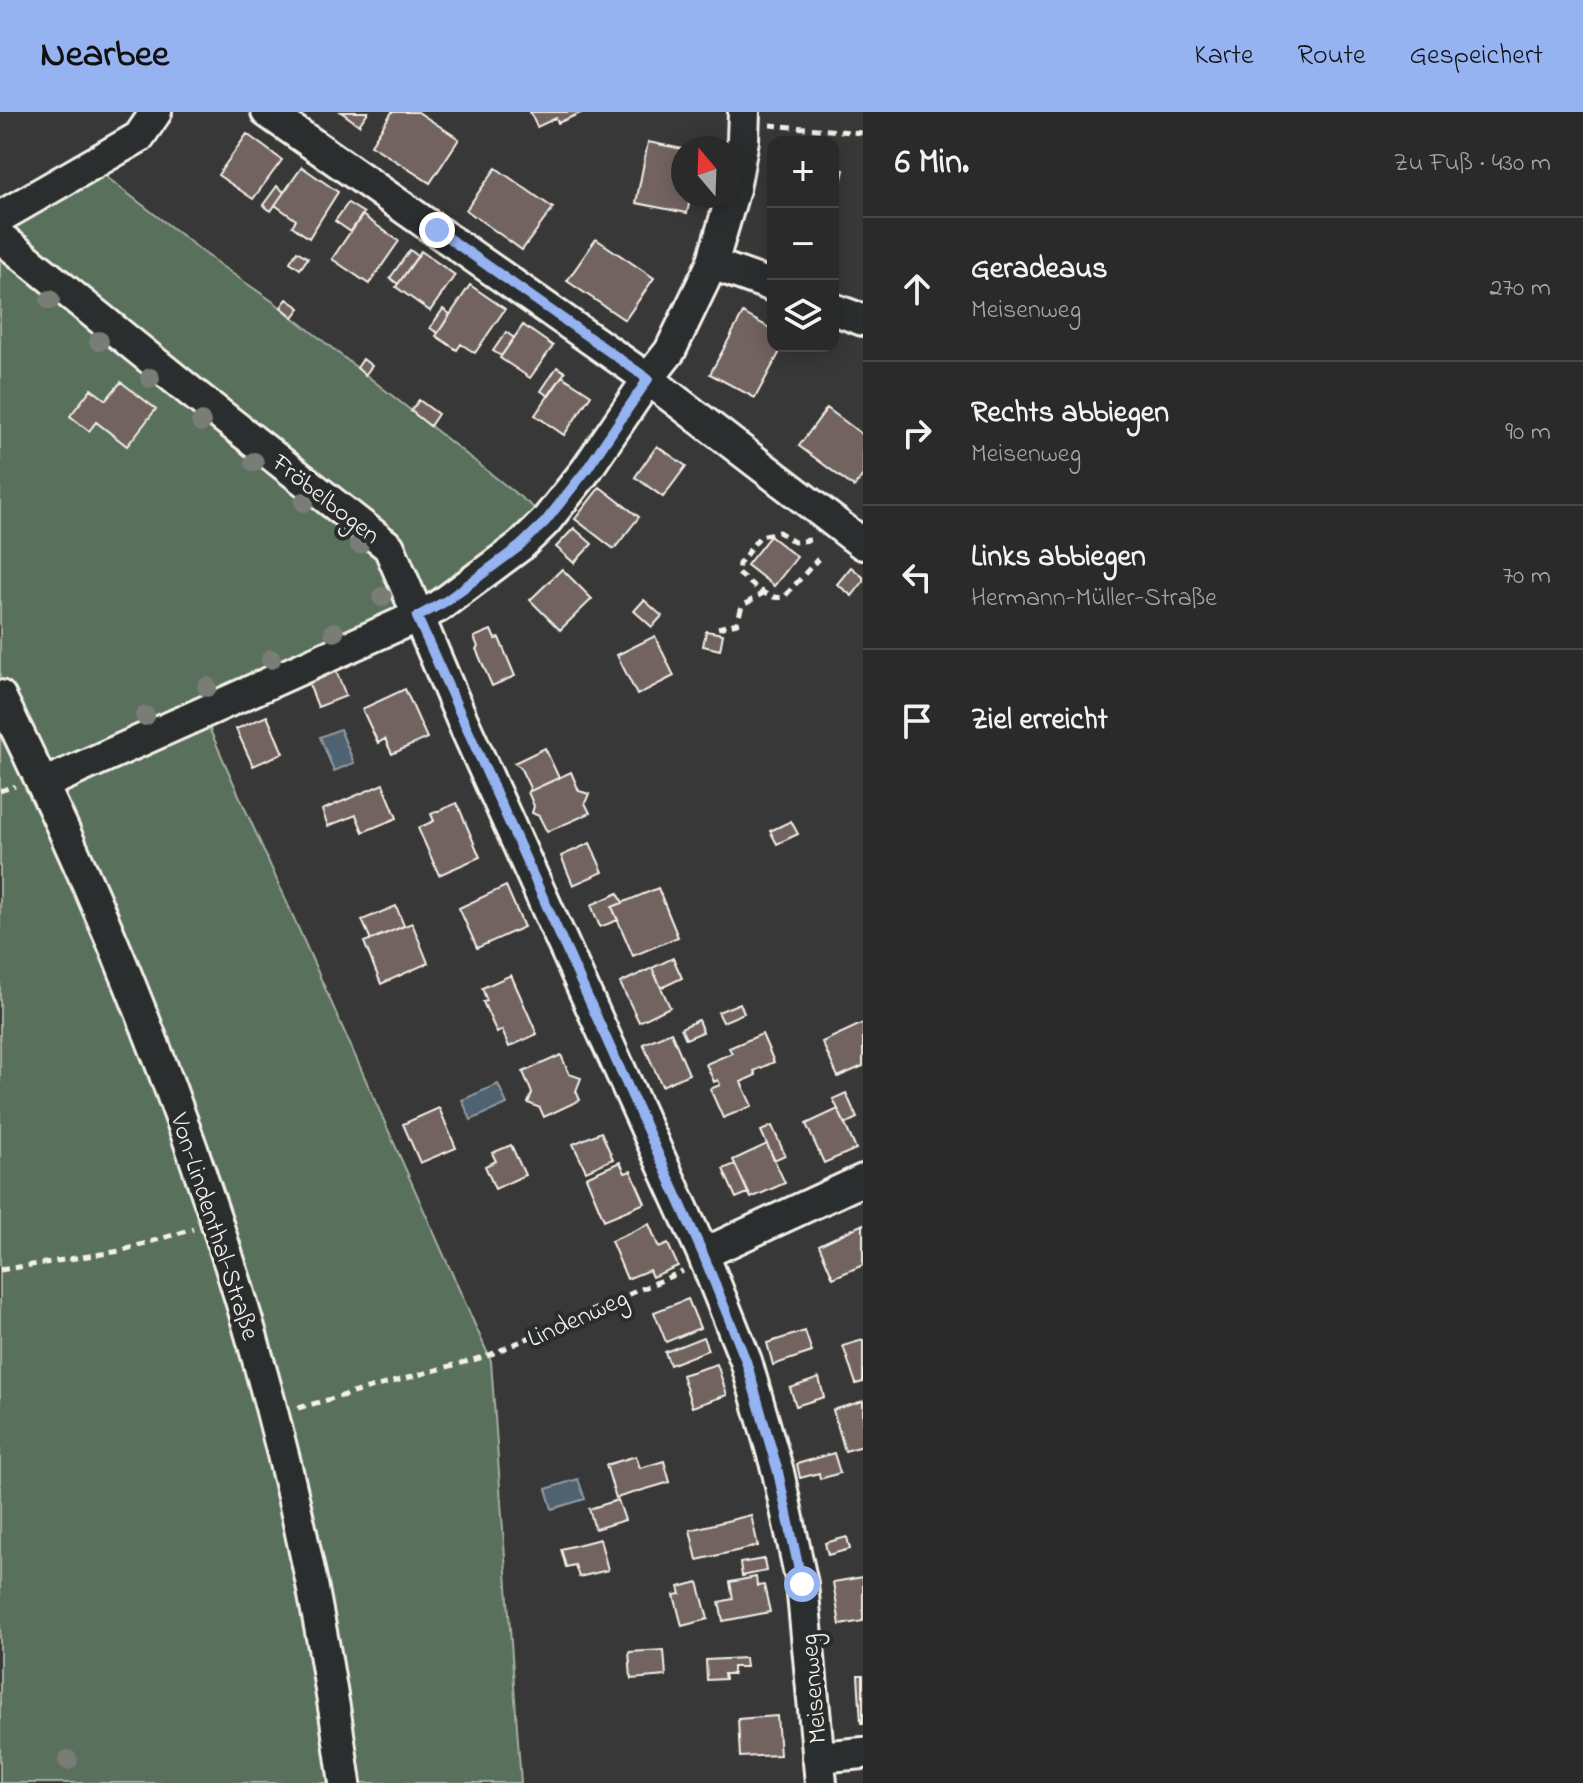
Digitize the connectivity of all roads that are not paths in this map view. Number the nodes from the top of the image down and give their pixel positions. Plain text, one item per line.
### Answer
1 (156, 112) edge
2 (267, 112) edge
3 (745, 117) edge
4 (0, 217) edge
5 (0, 237) edge
6 (712, 264) junction
7 (767, 284) edge
8 (839, 311) edge
9 (863, 320) edge
10 (648, 379) junction
11 (863, 544) edge
12 (417, 617) junction
13 (0, 696) edge
14 (44, 784) junction
15 (863, 1180) edge
16 (703, 1254) junction
17 (863, 1753) edge
18 (820, 1770) edge
19 (345, 1783) edge

1 - 4 street
2 - 10 street
3 - 6 street
5 - 12 street, Fröbelbogen
6 - 7 street
6 - 10 street
8 - 9 street
10 - 11 street
10 - 12 street
12 - 14 street
12 - 16 street, Meisenweg
13 - 14 street, Von-Lindenthal-Straße
14 - 19 street, Von-Lindenthal-Straße
15 - 16 street
16 - 18 street, Meisenweg
17 - 18 street

